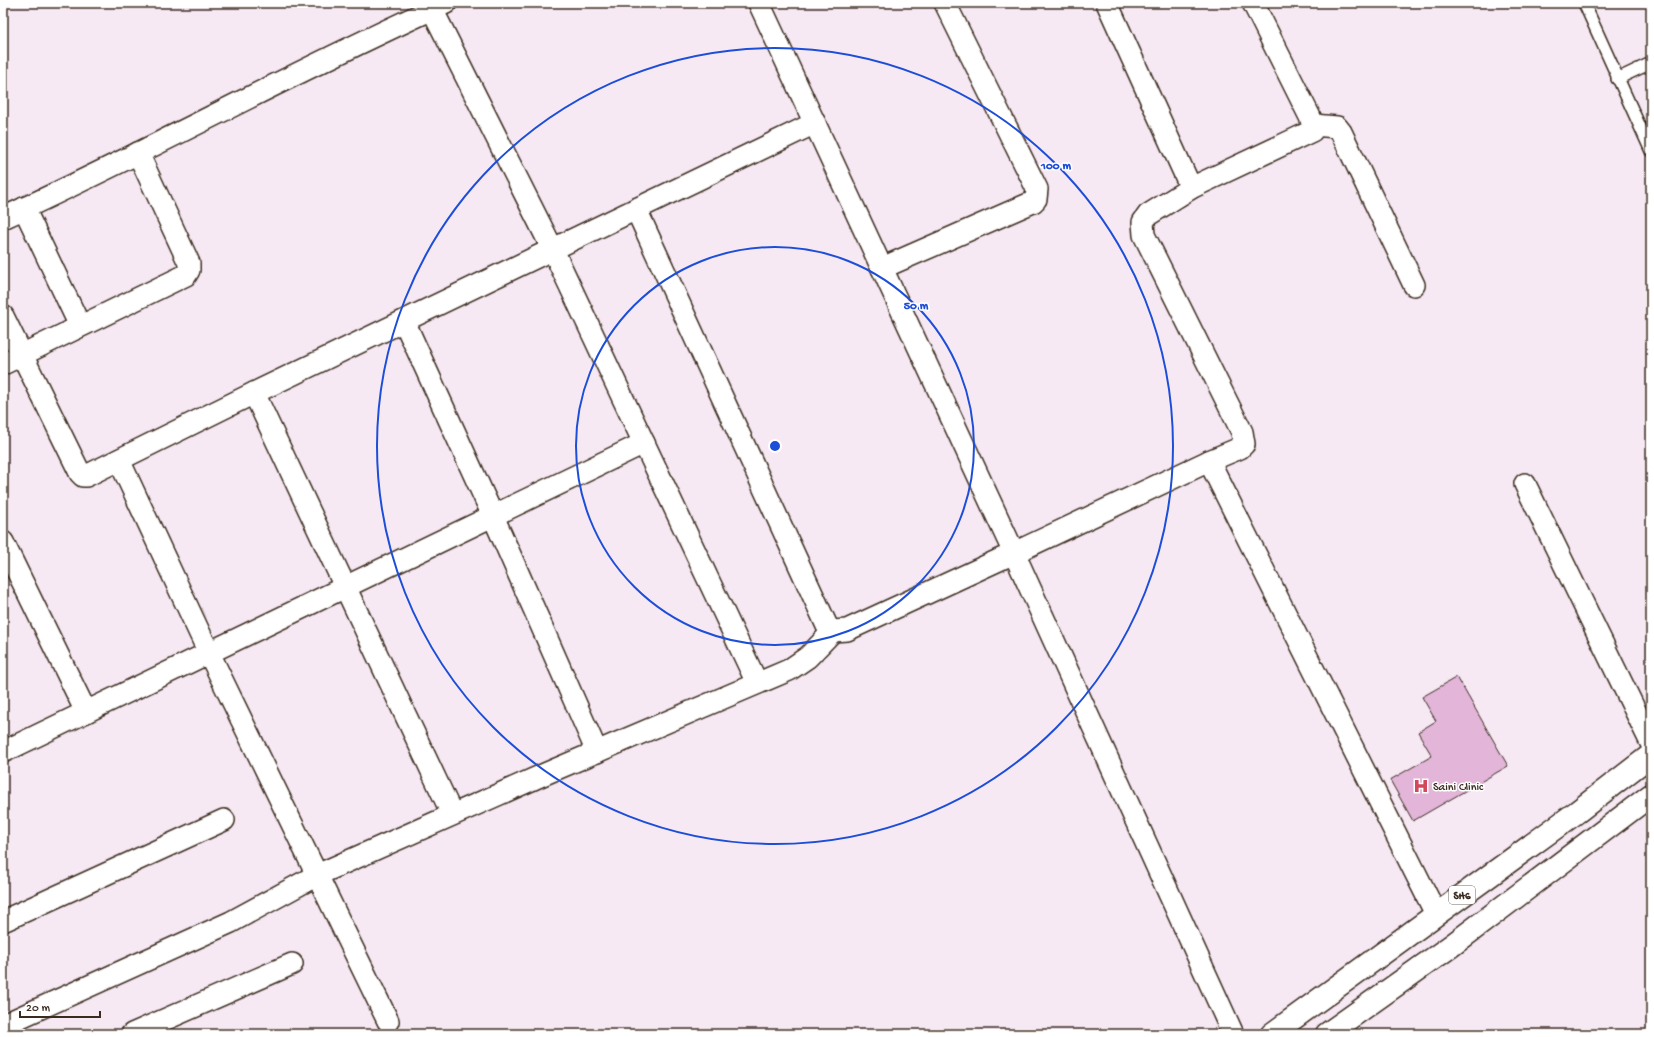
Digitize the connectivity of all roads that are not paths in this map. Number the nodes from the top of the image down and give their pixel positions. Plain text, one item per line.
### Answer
1 (759, 3) edge
2 (946, 3) edge
3 (1107, 3) edge
4 (1253, 3) edge
5 (1584, 3) edge
6 (439, 6) edge
7 (1651, 63) edge
8 (1617, 79) junction
9 (815, 123) junction
10 (1313, 126) junction
11 (1651, 151) edge
12 (138, 153) junction
13 (1191, 188) junction
14 (24, 208) junction
15 (636, 209) junction
16 (3, 218) edge
17 (553, 250) junction
18 (882, 268) junction
19 (1414, 285) dead end
20 (3, 316) edge
21 (404, 321) junction
22 (80, 326) junction
23 (22, 355) junction
24 (3, 364) edge
25 (254, 393) junction
26 (644, 443) junction
27 (119, 460) junction
28 (1209, 461) junction
29 (1525, 484) dead end
30 (493, 516) junction
31 (3, 542) edge
32 (1014, 553) junction
33 (345, 587) junction
34 (833, 631) junction
35 (209, 653) junction
36 (758, 683) junction
37 (86, 712) junction
38 (1651, 743) edge
39 (3, 752) edge
40 (597, 752) junction
41 (1651, 756) edge
42 (1651, 795) edge
43 (452, 814) junction
44 (224, 820) dead end
45 (317, 875) junction
46 (1436, 914) junction
47 (3, 921) edge
48 (292, 964) dead end
49 (388, 1021) dead end
50 (3, 1025) edge
51 (132, 1034) edge
52 (1233, 1034) edge
53 (1272, 1034) edge
54 (1327, 1034) edge

1 - 9 street
2 - 18 street
3 - 13 street
4 - 10 street
5 - 8 lane
6 - 12 street
6 - 17 street
7 - 8 lane
8 - 11 lane
9 - 15 street
9 - 18 street
10 - 13 street
10 - 19 street
12 - 14 street
12 - 22 street
13 - 28 street
14 - 16 street
14 - 22 street
15 - 17 street
15 - 34 street
17 - 21 street
17 - 26 street
18 - 32 street
20 - 23 street
21 - 25 street
21 - 30 street
22 - 23 street
23 - 24 street
23 - 27 street
25 - 27 street
25 - 33 street
26 - 30 street
26 - 36 street
27 - 35 street
28 - 32 street
28 - 46 street
29 - 38 street
30 - 33 street
30 - 40 street
31 - 37 street
32 - 34 street
32 - 52 street
33 - 35 street
33 - 43 street
34 - 36 street
35 - 37 street
35 - 45 street
36 - 40 street
37 - 39 street
40 - 43 street
41 - 46 main road, SH6
42 - 54 main road
43 - 45 street
44 - 47 street
45 - 49 street
45 - 50 street
46 - 53 main road, SH6
48 - 51 street

